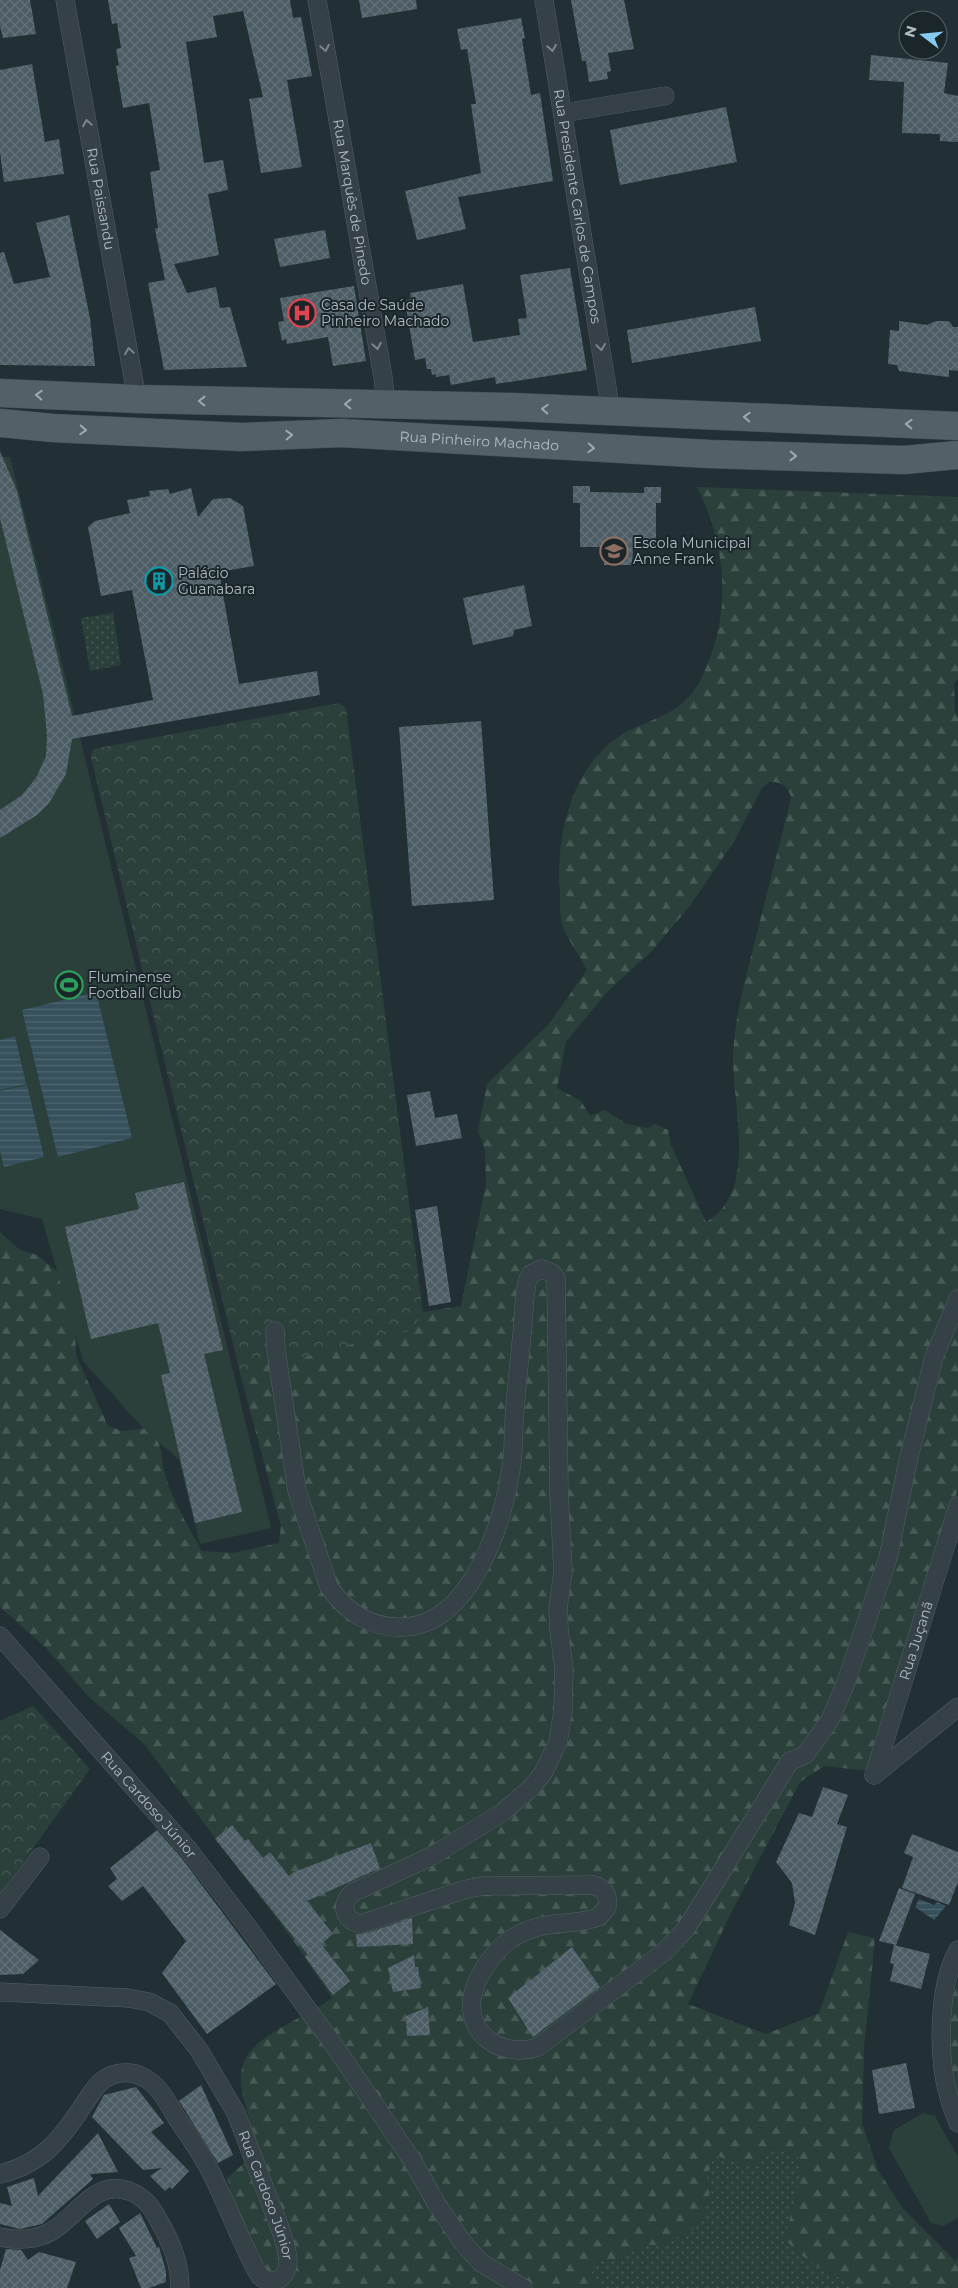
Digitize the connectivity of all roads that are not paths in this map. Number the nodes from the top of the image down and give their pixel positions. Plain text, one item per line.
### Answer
1 (65, 0) edge
2 (317, 0) edge
3 (544, 0) edge
4 (664, 96) dead end
5 (563, 113) junction
6 (0, 393) edge
7 (137, 399) junction
8 (386, 405) junction
9 (610, 412) junction
10 (0, 423) edge
11 (958, 426) edge
12 (958, 455) edge
13 (958, 1299) edge
14 (275, 1331) dead end
15 (958, 1506) edge
16 (0, 1636) edge
17 (958, 1706) edge
18 (40, 1857) dead end
19 (0, 1909) edge
20 (958, 1950) edge
21 (0, 1992) edge
22 (958, 2123) edge
23 (0, 2174) edge
24 (0, 2237) edge
25 (180, 2288) edge
26 (523, 2288) edge

7 -> 1 street, Rua Paissandu
2 -> 8 street, Rua Marquês de Pinedo
3 -> 5 street, Rua Presidente Carlos de Campos
4 - 5 street
5 -> 9 street, Rua Presidente Carlos de Campos
7 -> 6 main road
8 -> 7 main road
9 -> 8 main road
11 -> 9 main road
10 -> 12 main road, Rua Pinheiro Machado
13 - 14 street
15 - 17 street, Rua Juçanã
16 - 26 street, Rua Cardoso Júnior
18 - 19 street
20 - 22 street
21 - 23 street, Rua Cardoso Júnior
24 - 25 street

